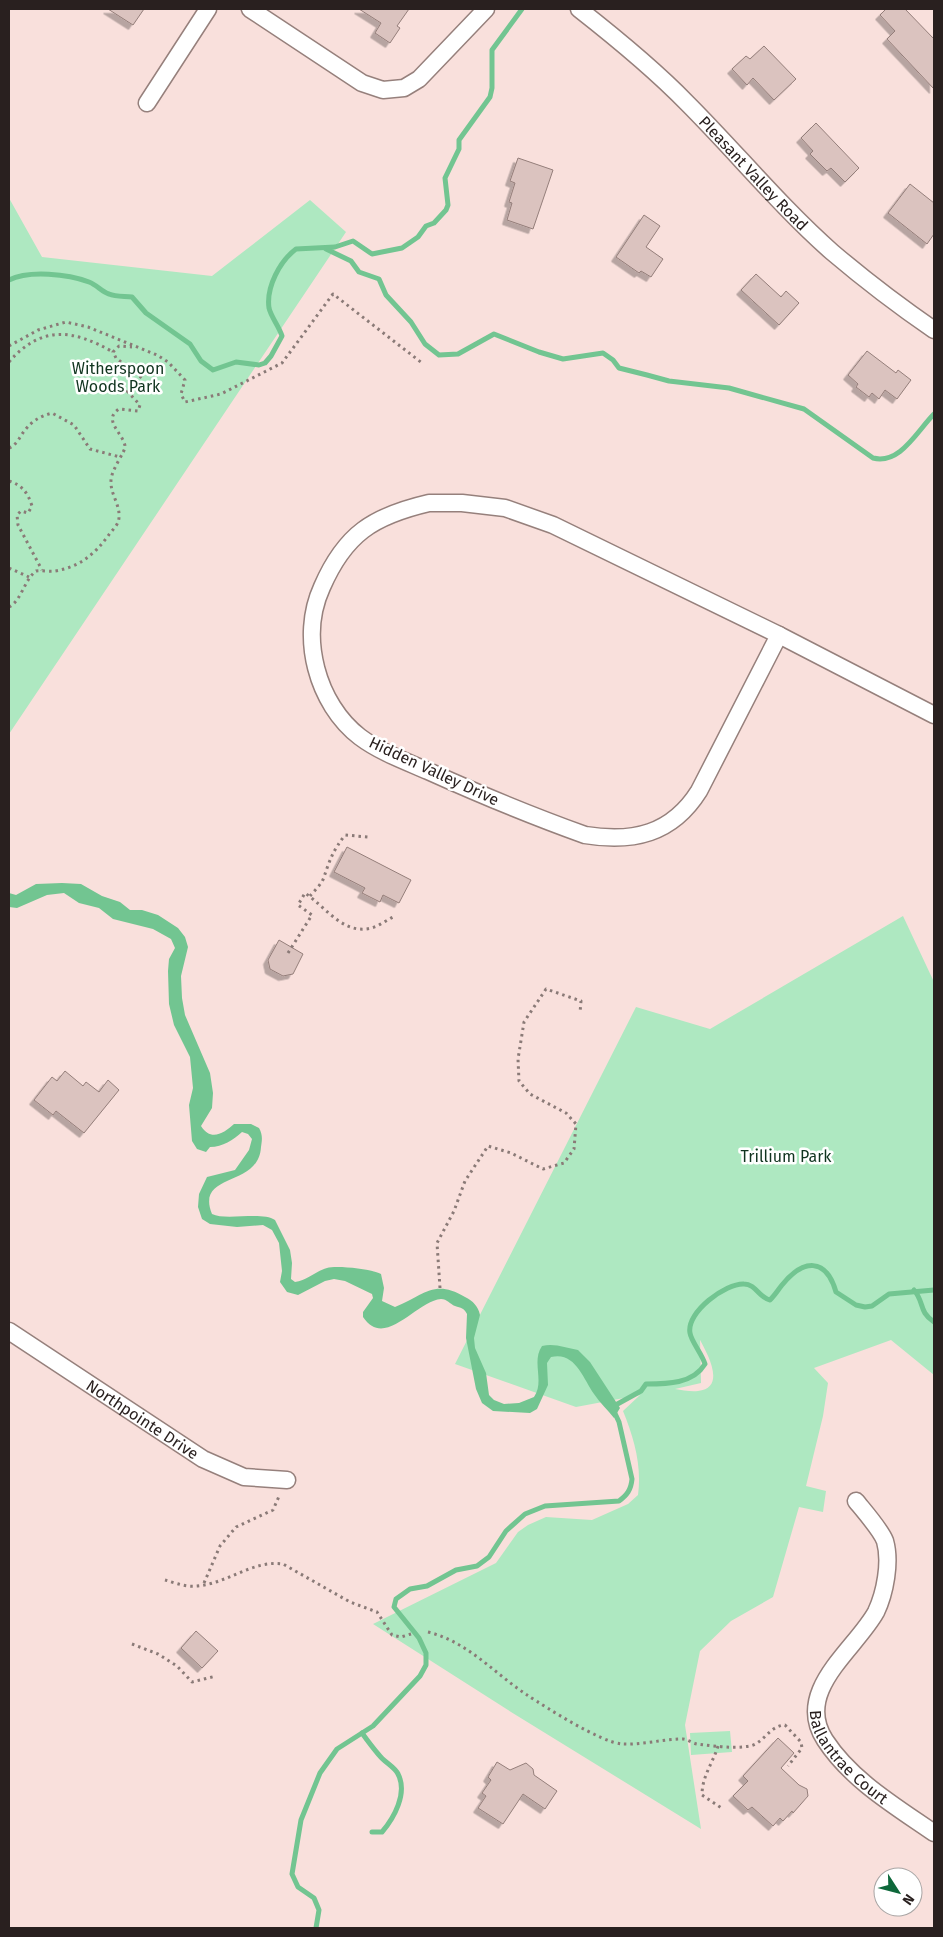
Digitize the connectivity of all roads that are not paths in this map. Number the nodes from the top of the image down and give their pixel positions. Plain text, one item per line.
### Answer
1 (208, 9) edge
2 (250, 9) edge
3 (486, 9) edge
4 (578, 9) edge
5 (147, 103) dead end
6 (934, 330) edge
7 (779, 635) junction
8 (934, 715) edge
9 (9, 1330) edge
10 (287, 1480) road end
11 (856, 1501) dead end
12 (934, 1833) edge

1 - 5 street
2 - 3 street
4 - 6 street, Pleasant Valley Road
7 - 7 street, Hidden Valley Drive
7 - 8 street, Hidden Valley Drive
9 - 10 street, Northpointe Drive
11 - 12 street, Ballantrae Court

